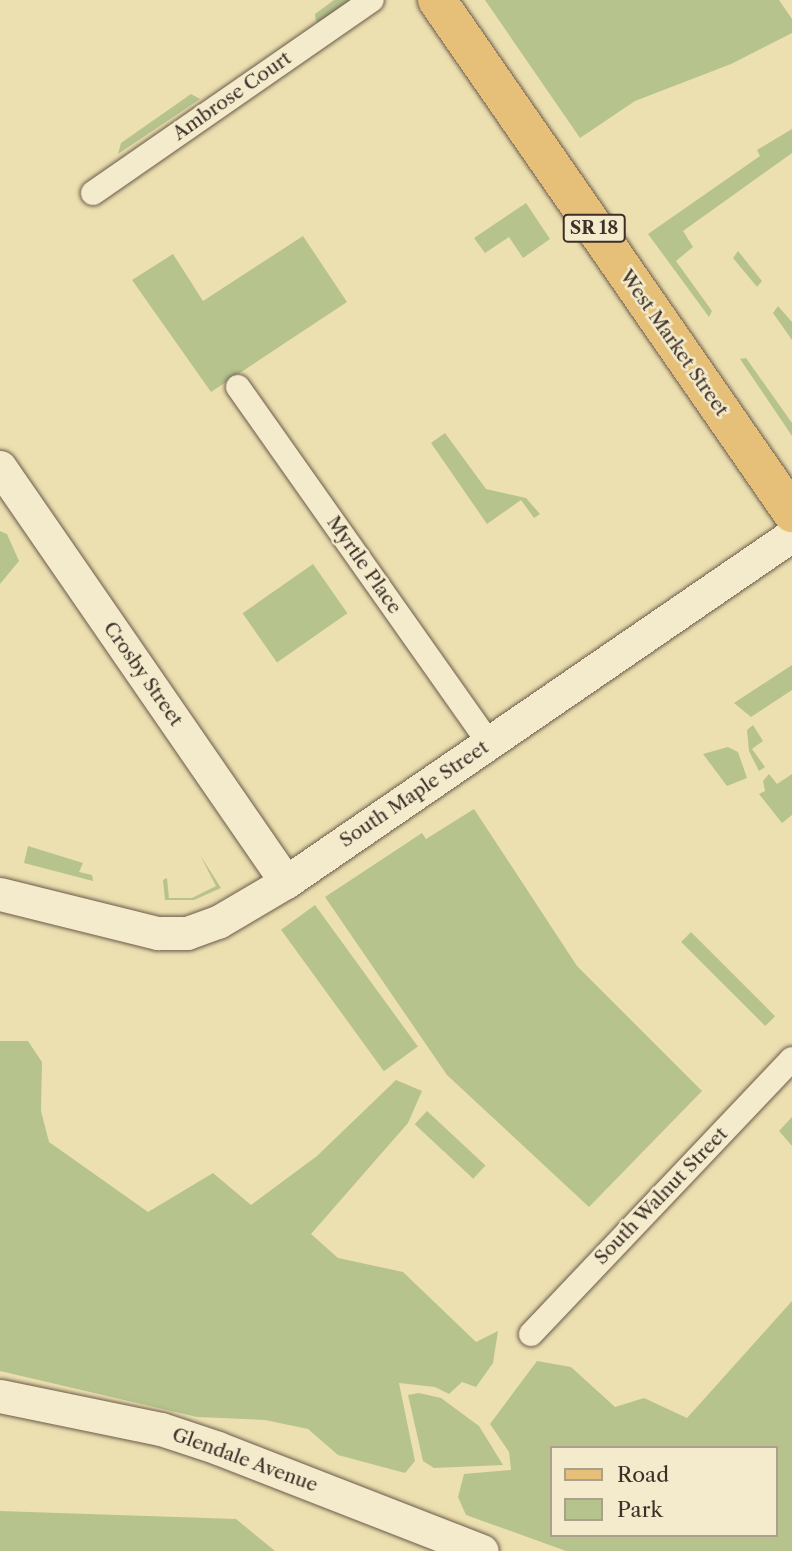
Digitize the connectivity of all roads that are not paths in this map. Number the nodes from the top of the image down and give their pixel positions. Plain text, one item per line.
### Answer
1 (372, 0) edge
2 (437, 0) edge
3 (93, 193) dead end
4 (238, 387) dead end
5 (0, 467) edge
6 (792, 513) edge
7 (792, 536) edge
8 (489, 743) junction
9 (286, 882) junction
10 (0, 894) edge
11 (792, 1059) edge
12 (531, 1334) dead end
13 (0, 1396) edge
14 (482, 1551) edge

1 - 3 street, Ambrose Court
2 - 6 main road, West Market Street / SR 18
4 - 8 street, Myrtle Place
5 - 9 street, Crosby Street
7 - 8 street, South Maple Street
8 - 9 street, South Maple Street
9 - 10 street, South Maple Street
11 - 12 street, South Walnut Street
13 - 14 street, Glendale Avenue

